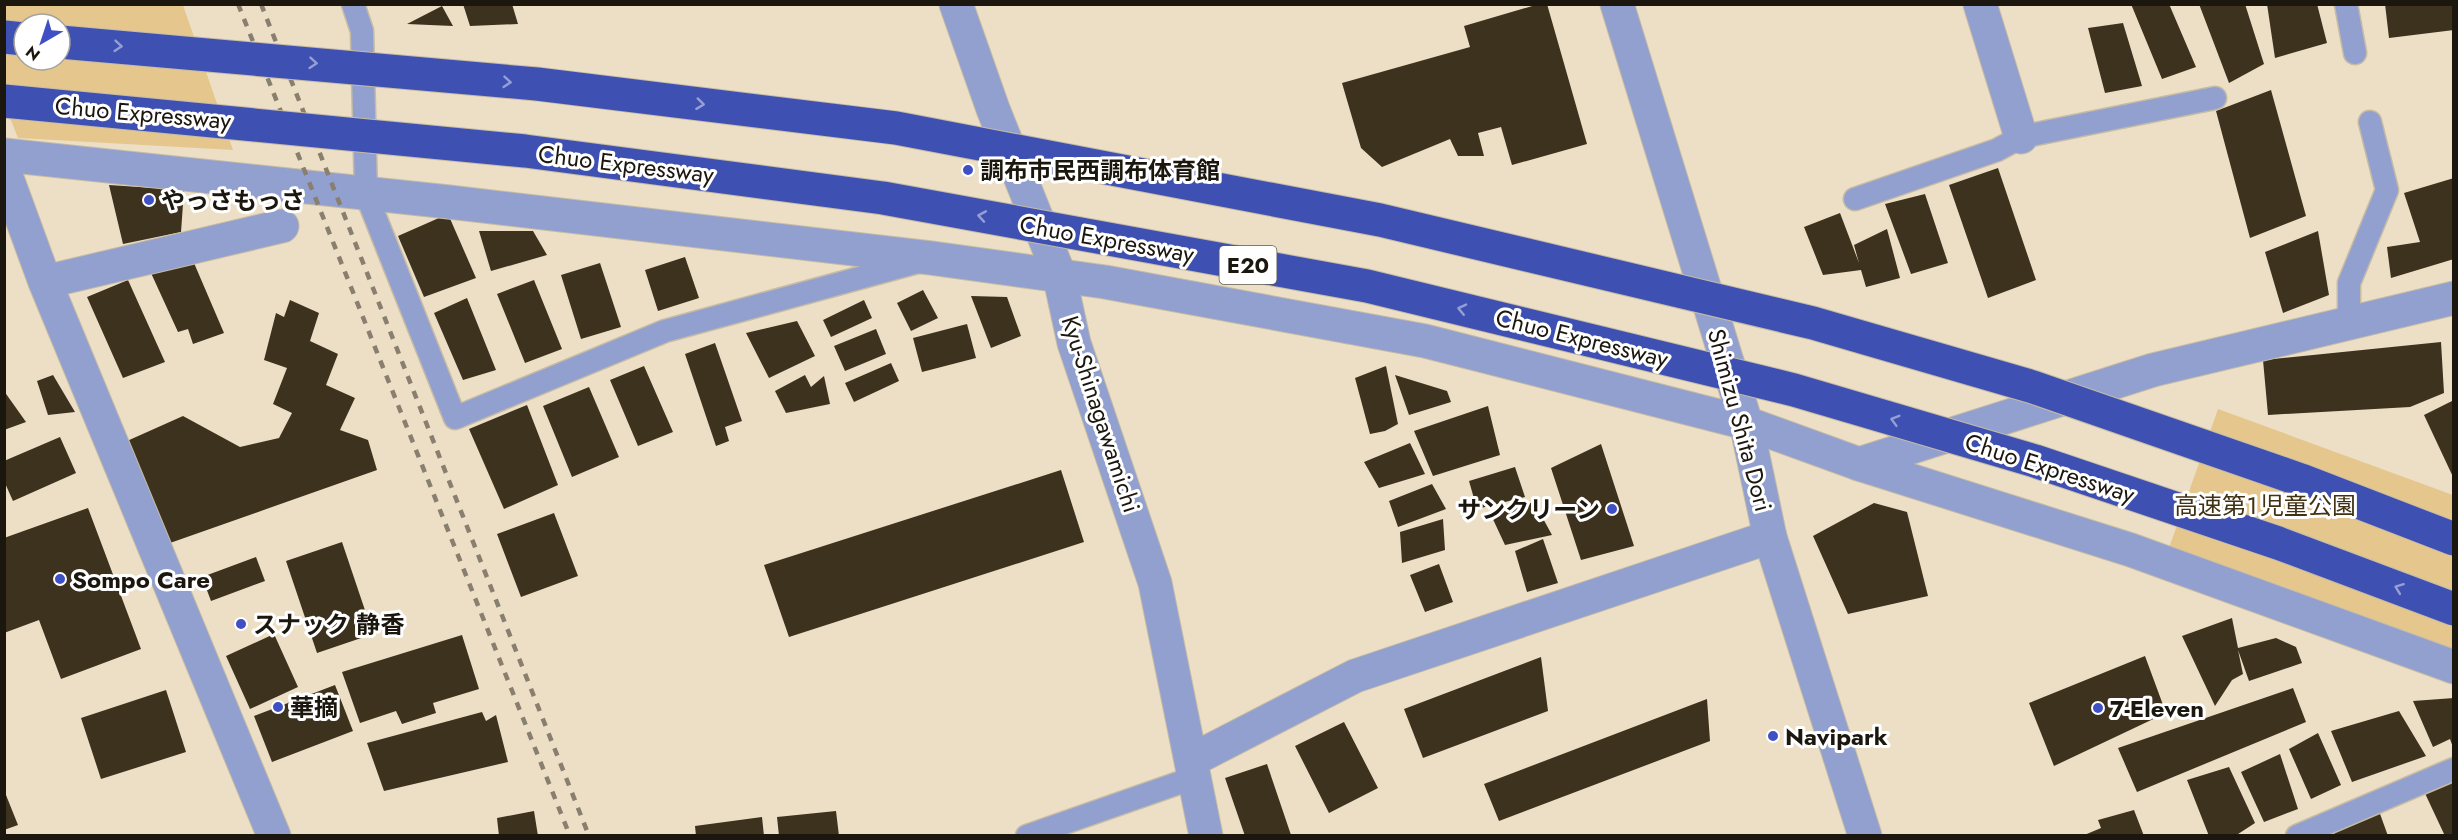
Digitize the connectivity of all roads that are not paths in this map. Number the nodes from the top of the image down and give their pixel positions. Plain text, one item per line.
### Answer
1 (353, 4) edge
2 (956, 4) edge
3 (1617, 4) edge
4 (1980, 4) edge
5 (2346, 4) edge
6 (72, 43) edge
7 (2355, 53) dead end
8 (2215, 98) dead end
9 (4, 101) edge
10 (2370, 122) dead end
11 (2021, 137) junction
12 (4, 155) edge
13 (4, 170) edge
14 (366, 194) junction
15 (1855, 199) dead end
16 (282, 226) dead end
17 (931, 258) junction
18 (1059, 274) junction
19 (45, 282) junction
20 (2454, 298) edge
21 (2349, 323) junction
22 (1746, 423) junction
23 (1859, 464) junction
24 (1770, 537) junction
25 (2454, 539) edge
26 (2454, 609) edge
27 (2454, 667) edge
28 (1193, 769) junction
29 (2454, 769) edge
30 (274, 836) edge
31 (1027, 836) edge
32 (1206, 836) edge
33 (1865, 836) edge
34 (2297, 836) edge

1 - 14 lane
2 - 18 street, Kyu-Shinagawamichi
3 - 22 street, Shimizu Shita Dori
4 - 11 street
5 - 7 lane
6 -> 25 highway, bridge
8 - 11 lane
26 -> 9 highway, Chuo Expressway / E20, bridge
10 - 21 lane
11 - 15 lane
12 - 14 street
13 - 19 street
14 - 17 street
14 - 17 lane
16 - 19 street
17 - 18 street
18 - 22 street
18 - 28 street, Kyu-Shinagawamichi
19 - 30 street
20 - 21 street
21 - 23 street
22 - 23 street
22 - 24 street, Shimizu Shita Dori
23 - 27 street
24 - 28 street
24 - 33 street, Shimizu Shita Dori
28 - 31 lane
28 - 32 street, Kyu-Shinagawamichi
29 - 34 lane

